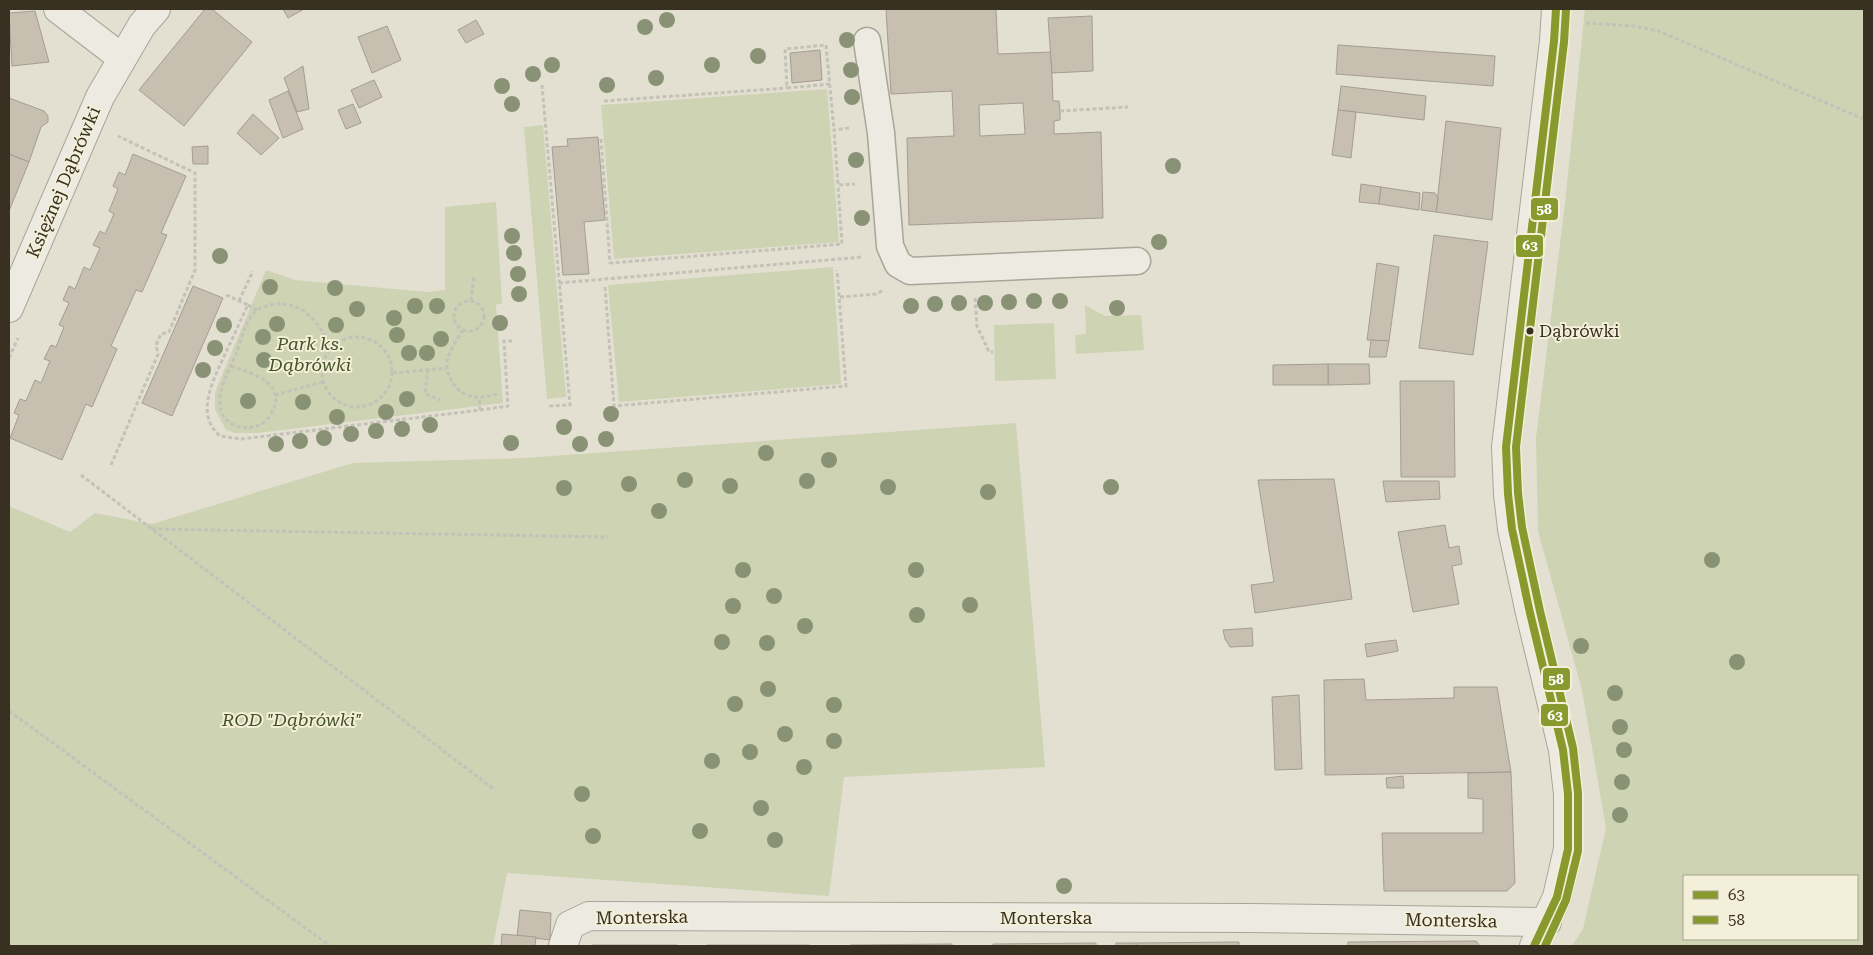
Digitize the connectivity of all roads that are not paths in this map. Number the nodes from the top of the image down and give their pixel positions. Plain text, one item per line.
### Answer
1 (58, 9) edge
2 (156, 9) edge
3 (1567, 16) edge
4 (867, 41) dead end
5 (122, 58) junction
6 (1137, 261) dead end
7 (9, 308) edge
8 (1547, 922) junction
9 (563, 946) edge
10 (1534, 946) edge

1 - 5 street
2 - 5 street, Księżnej Dąbrówki
3 - 8 street
4 - 6 street
5 - 7 street, Księżnej Dąbrówki
8 - 9 street, Monterska
8 - 10 street

